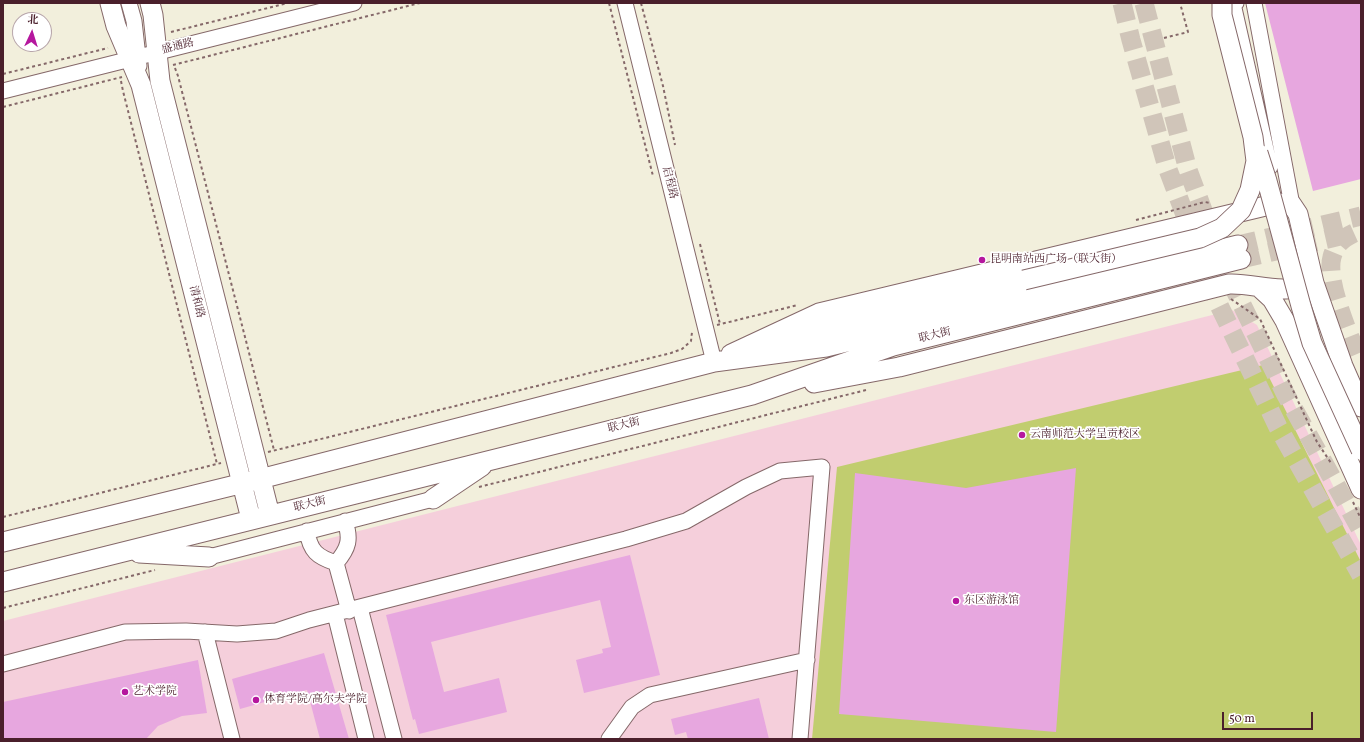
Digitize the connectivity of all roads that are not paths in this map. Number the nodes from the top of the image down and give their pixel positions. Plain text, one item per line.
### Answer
1 (110, 3) edge
2 (129, 3) edge
3 (150, 3) edge
4 (354, 3) edge
5 (625, 3) edge
6 (1254, 3) edge
7 (1227, 6) edge
8 (146, 65) junction
9 (3, 90) edge
10 (1253, 137) junction
11 (1292, 205) junction
12 (1262, 207) junction
13 (1314, 283) junction
14 (1259, 287) junction
15 (714, 362) junction
16 (752, 395) junction
17 (1361, 407) edge
18 (1361, 450) edge
19 (494, 459) junction
20 (251, 481) junction
21 (1357, 494) edge
22 (433, 499) joint
23 (270, 515) junction
24 (252, 519) junction
25 (345, 521) junction
26 (307, 531) junction
27 (3, 542) edge
28 (119, 552) junction
29 (209, 557) joint
30 (336, 563) junction
31 (3, 582) edge
32 (348, 611) junction
33 (205, 632) junction
34 (807, 660) junction
35 (3, 664) edge
36 (232, 739) edge
37 (366, 739) edge
38 (394, 739) edge
39 (609, 739) edge
40 (800, 739) edge

1 - 8 main road, 清和路
2 - 8 street, 清和路
3 - 8 main road, 清和路
4 - 8 street, 盛通路
5 - 15 street, 启程路
6 - 11 street
7 - 10 main road, bridge
7 - 12 street
8 - 9 street, 盛通路
8 - 20 main road, 清和路
10 - 15 main road, bridge
10 - 18 main road, bridge
11 - 12 main road
11 - 13 main road
12 - 15 main road
13 - 14 main road
13 - 17 main road
14 - 16 main road
14 - 21 main road
15 - 16 main road, 联大街
15 - 20 main road, 联大街
16 - 19 main road, 联大街
19 - 22 main road
19 - 23 main road, 联大街
20 - 23 main road, 清和路
20 - 24 main road, 清和路
20 - 27 main road, 联大街
22 - 25 street
23 - 24 main road, 联大街
24 - 28 main road, 联大街
25 - 26 street
25 - 30 street
26 - 29 street
26 - 30 street
28 - 29 main road
28 - 31 main road, 联大街
30 - 32 street
32 - 33 street
32 - 34 street
32 - 37 street
32 - 38 street
33 - 35 street
33 - 36 street
34 - 39 street
34 - 40 street

